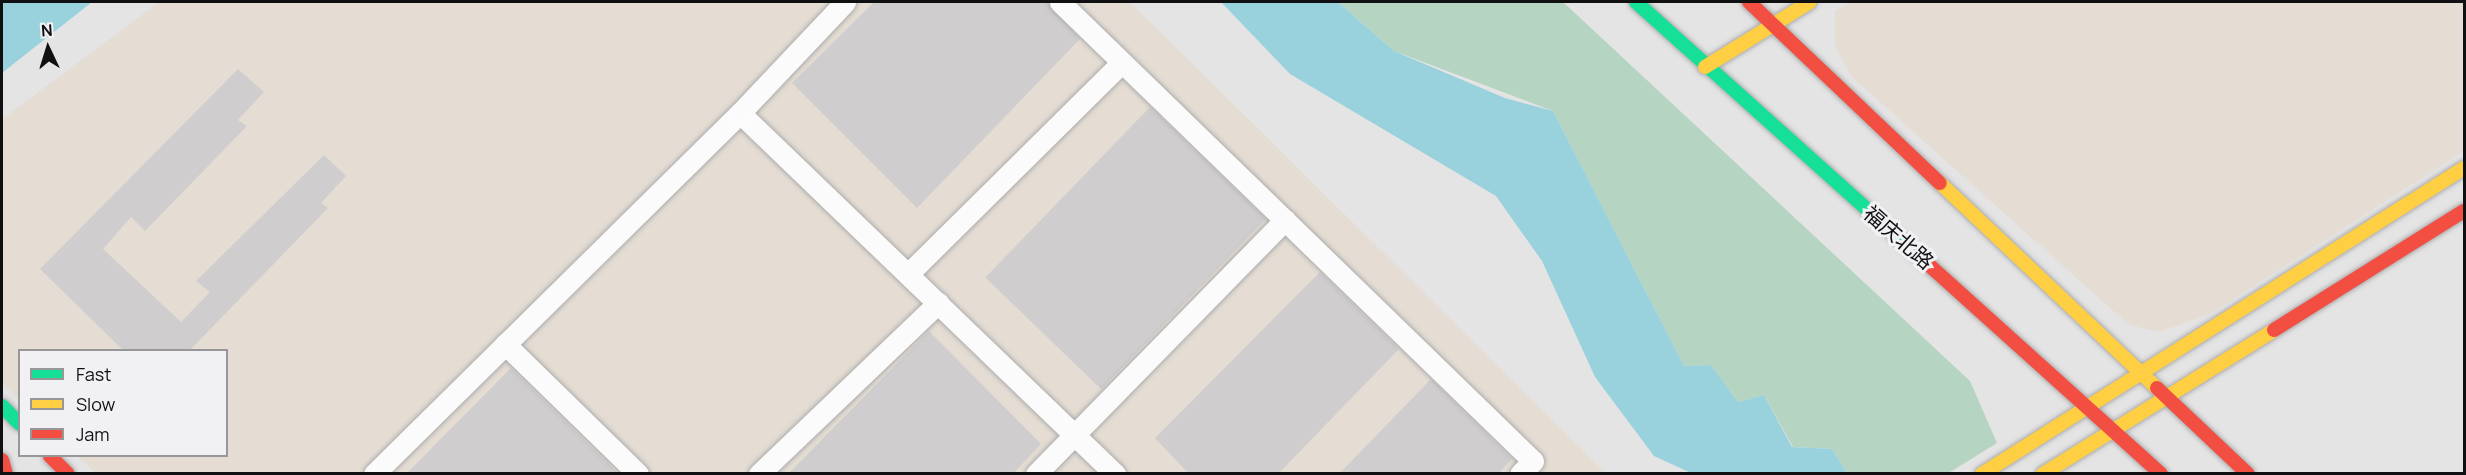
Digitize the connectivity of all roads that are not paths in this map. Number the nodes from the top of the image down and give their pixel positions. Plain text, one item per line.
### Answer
1 (845, 2) edge
2 (1060, 2) edge
3 (1636, 2) edge
4 (1749, 2) edge
5 (1810, 2) edge
6 (1773, 24) junction
7 (1122, 62) junction
8 (1705, 67) junction
9 (740, 113) junction
10 (2464, 168) edge
11 (2464, 210) edge
12 (1285, 220) junction
13 (908, 274) junction
14 (938, 303) junction
15 (505, 344) junction
16 (2141, 373) junction
17 (2163, 395) junction
18 (2, 406) edge
19 (2093, 408) junction
20 (18, 422) edge
21 (2114, 427) junction
22 (1074, 434) junction
23 (51, 457) edge
24 (2, 460) edge
25 (67, 473) edge
26 (6, 474) edge
27 (374, 474) edge
28 (638, 474) edge
29 (759, 474) edge
30 (1036, 474) edge
31 (1115, 474) edge
32 (1520, 474) edge
33 (1982, 474) edge
34 (2043, 474) edge
35 (2161, 474) edge
36 (2248, 474) edge

1 - 9 street
2 - 7 street
3 - 8 main road, 福庆北路
4 - 6 main road
5 - 6 main road
6 - 8 main road
6 - 16 main road
7 - 12 street
7 - 13 street
8 - 19 main road, 福庆北路
9 - 13 street
9 - 15 street
10 - 16 main road
11 - 17 main road
12 - 22 street
12 - 32 street
13 - 14 street
14 - 22 street
14 - 29 street
15 - 27 street
15 - 28 street
16 - 17 main road
16 - 19 main road
17 - 21 main road
17 - 36 main road
18 - 20 main road
19 - 21 main road, 福庆北路
19 - 33 main road
21 - 34 main road
21 - 35 main road, 福庆北路
22 - 30 street
22 - 31 street
23 - 25 main road
24 - 26 main road

